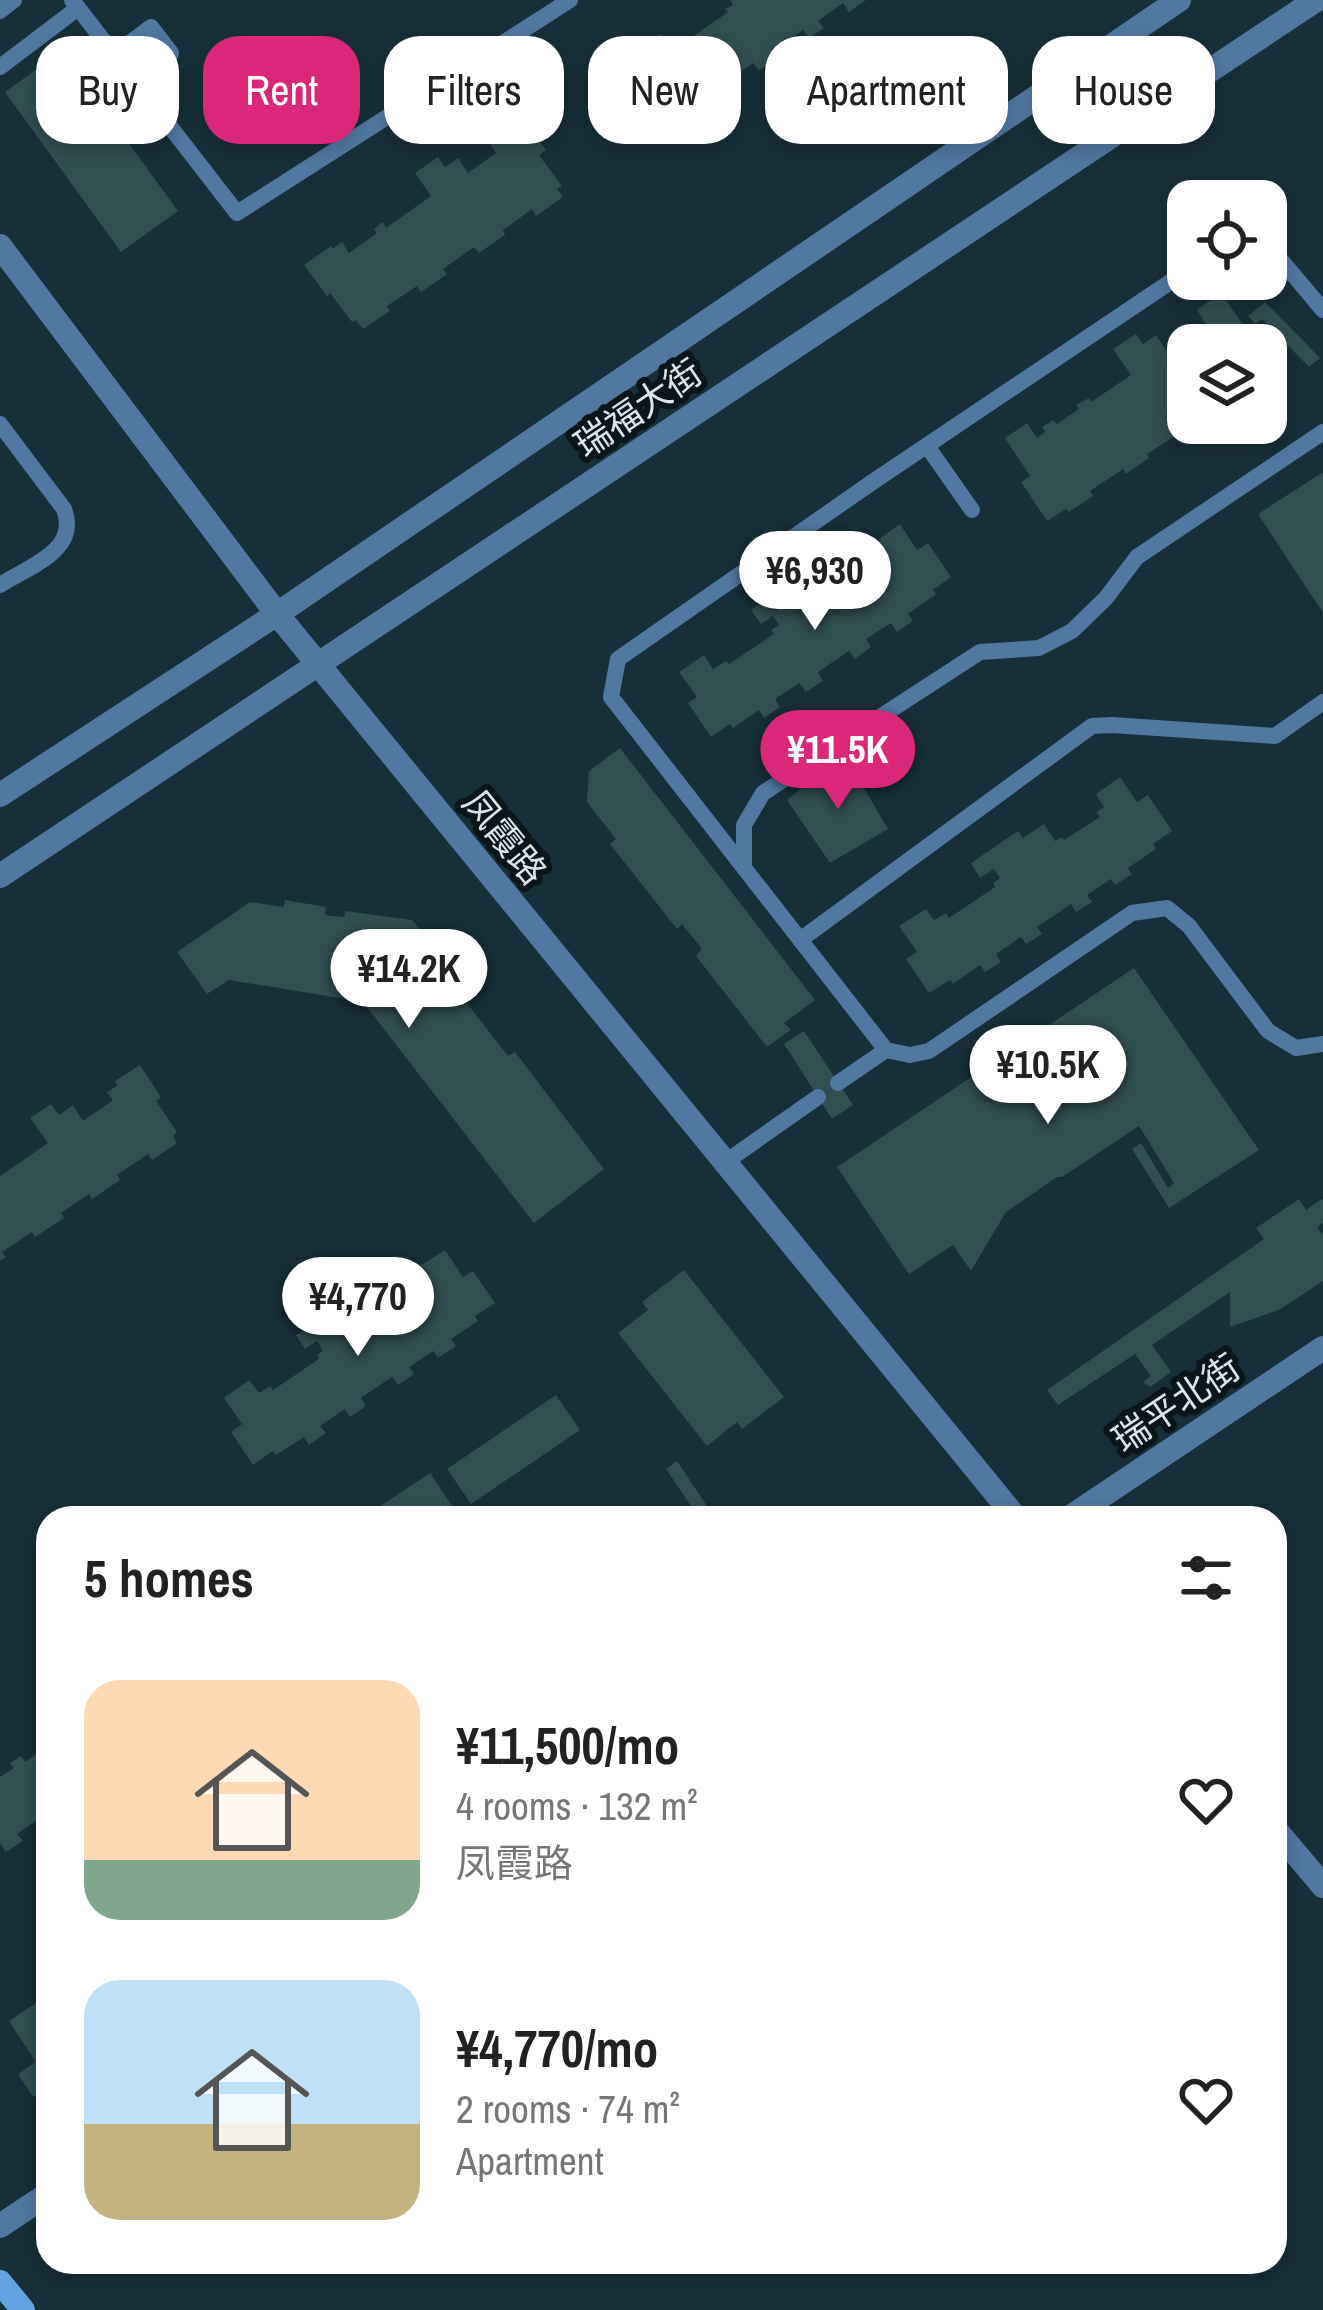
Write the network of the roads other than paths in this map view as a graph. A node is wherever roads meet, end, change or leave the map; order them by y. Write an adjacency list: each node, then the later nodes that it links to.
1 (14, 0): 6 (lane)
2 (570, 0): 9 (lane)
3 (1179, 0): 19 (street, 瑞福大街)
4 (1316, 0): 20 (street, 瑞福大街)
5 (75, 4): 7 (lane); 8 (lane)
6 (0, 11)
7 (99, 36)
8 (0, 67)
9 (179, 138)
10 (0, 245): 19 (street, 凤霞路)
11 (1287, 268): 13 (lane)
12 (1167, 284): 16 (lane)
13 (1323, 310)
14 (0, 424): 18 (lane)
15 (1323, 432): 23 (lane)
16 (927, 446): 17 (lane); 23 (lane)
17 (972, 510)
18 (0, 585)
19 (277, 614): 20 (street, 凤霞路); 22 (street, 瑞福大街)
20 (318, 664): 24 (street, 瑞福大街); 30 (street, 凤霞路)
21 (1323, 702): 25 (lane)
22 (0, 795)
23 (744, 868): 25 (lane)
24 (0, 876)
25 (800, 940): 27 (lane)
26 (1323, 1044): 27 (lane)
27 (886, 1050): 28 (lane)
28 (838, 1083)
29 (818, 1097): 30 (lane)
30 (724, 1163): 32 (street, 凤霞路)
31 (1323, 1348): 33 (street, 瑞平北街)
32 (1006, 1506)
33 (1087, 1506)
34 (1287, 1843): 35 (street)
35 (1323, 1886)
36 (36, 2202): 37 (street)
37 (0, 2226)
38 (0, 2282): 39 (main road)
39 (23, 2310)

